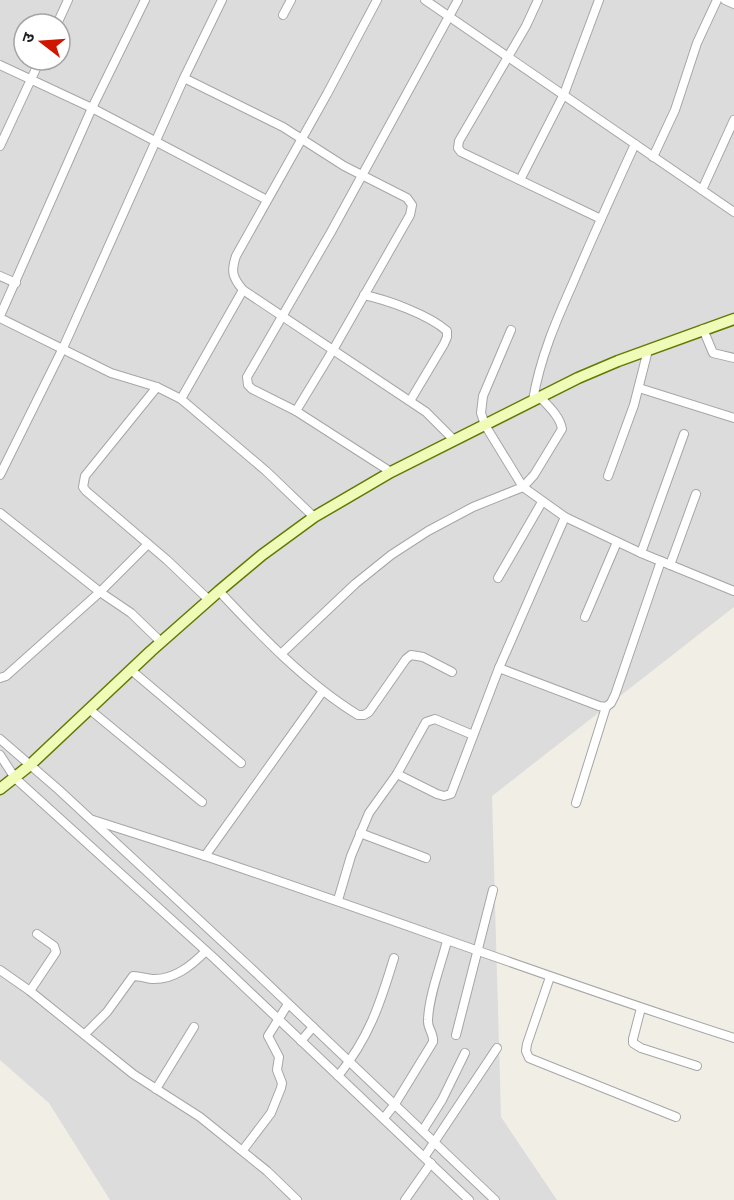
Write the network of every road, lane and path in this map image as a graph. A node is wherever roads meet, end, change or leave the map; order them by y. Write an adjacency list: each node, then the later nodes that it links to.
1 (145, 0): 20 (street)
2 (222, 0): 17 (street)
3 (291, 0): 12 (street)
4 (377, 0): 22 (street)
5 (425, 0): 13 (street)
6 (458, 0): 13 (street)
7 (538, 0): 14 (street)
8 (599, 0): 19 (street)
9 (717, 0): 26 (street)
10 (725, 0): 11 (street)
11 (734, 4)
12 (283, 15)
13 (449, 16): 14 (street); 27 (street)
14 (508, 57): 19 (street); 28 (street)
15 (0, 65): 18 (street)
16 (35, 72): 18 (street)
17 (184, 78): 22 (street); 23 (street)
18 (31, 80): 20 (street); 25 (street)
19 (564, 94): 24 (street); 28 (street)
20 (92, 108): 23 (street); 34 (street)
21 (734, 120): 29 (street)
22 (301, 139): 27 (street); 30 (street)
23 (156, 141): 30 (street); 42 (street)
24 (635, 144): 26 (street); 32 (street)
25 (0, 146)
26 (653, 157): 29 (street)
27 (361, 175): 36 (street); 37 (street)
28 (520, 180): 32 (street)
29 (702, 190): 31 (street)
30 (267, 200): 35 (street)
31 (734, 212)
32 (601, 219): 49 (street)
33 (0, 276): 34 (street)
34 (16, 283): 38 (street)
35 (243, 290): 37 (street); 48 (street)
36 (364, 295): 43 (street); 50 (street)
37 (281, 316): 43 (street); 51 (street)
38 (0, 317): 42 (street)
39 (734, 319): 40 (street)
40 (703, 329): 44 (street); 45 (street)
41 (511, 330): 53 (street)
42 (63, 348): 46 (street); 57 (street)
43 (333, 350): 50 (street); 51 (street)
44 (648, 350): 47 (street); 49 (street)
45 (734, 358)
46 (157, 387): 48 (street); 66 (street)
47 (639, 388): 52 (street); 58 (street)
48 (181, 399): 63 (street)
49 (537, 399): 53 (street); 59 (street)
50 (410, 401): 55 (street)
51 (296, 411): 56 (street)
52 (734, 418)
53 (485, 425): 55 (street); 59 (street)
54 (684, 434): 67 (street)
55 (454, 440): 56 (street)
56 (391, 472): 63 (street)
57 (0, 475)
58 (608, 477)
59 (523, 487): 61 (street); 77 (street)
60 (696, 494): 69 (street)
61 (542, 502): 64 (street); 70 (street)
62 (0, 513): 73 (street)
63 (314, 517): 71 (street)
64 (566, 517): 65 (street); 78 (street)
65 (617, 542): 67 (street); 75 (street)
66 (148, 544): 73 (street); 74 (street)
67 (641, 553): 68 (street)
68 (661, 561): 69 (street); 83 (street)
69 (670, 565): 72 (street)
70 (498, 578)
71 (219, 591): 74 (street); 77 (street)
72 (734, 591)
73 (100, 592): 76 (street); 81 (street)
74 (209, 600): 76 (street)
75 (585, 617)
76 (161, 642): 79 (street)
77 (282, 653): 82 (street)
78 (499, 668): 83 (street); 85 (street)
79 (131, 670): 84 (street); 88 (street)
80 (452, 672): 82 (street)
81 (0, 678)
82 (323, 691): 98 (street)
83 (606, 706): 94 (street)
84 (89, 709): 89 (street); 93 (street)
85 (473, 735): 90 (street); 90 (street)
86 (0, 739): 89 (street)
87 (0, 755): 91 (street)
88 (241, 763)
89 (29, 766): 91 (street); 95 (street)
90 (397, 774): 96 (street)
91 (15, 778): 92 (street); 100 (street)
92 (0, 789)
93 (202, 802)
94 (576, 803)
95 (90, 819): 97 (street); 98 (street)
96 (360, 833): 99 (street); 102 (street)
97 (130, 856): 100 (street); 105 (street)
98 (205, 856): 102 (street)
99 (426, 858)
100 (118, 870): 106 (street)
101 (493, 890): 107 (street)
102 (338, 900): 104 (street)
103 (37, 934): 112 (street)
104 (447, 941): 107 (street); 128 (street)
105 (226, 946): 109 (street); 113 (street)
106 (206, 951): 109 (street); 118 (street)
107 (477, 952): 111 (street); 119 (street)
108 (394, 958): 124 (street)
109 (214, 959): 115 (street)
110 (0, 970): 112 (street)
111 (550, 977): 114 (street); 129 (street)
112 (30, 991): 118 (street)
113 (288, 1004): 115 (street); 117 (street)
114 (641, 1008): 120 (street); 125 (street)
115 (278, 1018): 121 (street); 133 (street)
116 (194, 1027): 127 (street)
117 (312, 1027): 121 (street); 124 (street)
118 (85, 1034): 127 (street)
119 (456, 1035)
120 (734, 1038)
121 (301, 1041): 126 (street)
122 (497, 1048): 132 (street)
123 (465, 1053): 131 (street)
124 (349, 1062): 126 (street); 128 (street)
125 (697, 1066)
126 (338, 1076): 130 (street)
127 (156, 1089): 133 (street)
128 (395, 1104): 130 (street); 131 (street)
129 (676, 1117)
130 (384, 1118): 134 (street)
131 (423, 1130): 132 (street)
132 (435, 1142): 134 (street); 135 (street)
133 (243, 1150): 137 (street)
134 (428, 1160): 136 (street); 138 (street)
135 (458, 1164): 136 (street); 140 (street)
136 (446, 1177): 139 (street)
137 (297, 1200)
138 (405, 1200)
139 (470, 1200)
140 (495, 1200)

